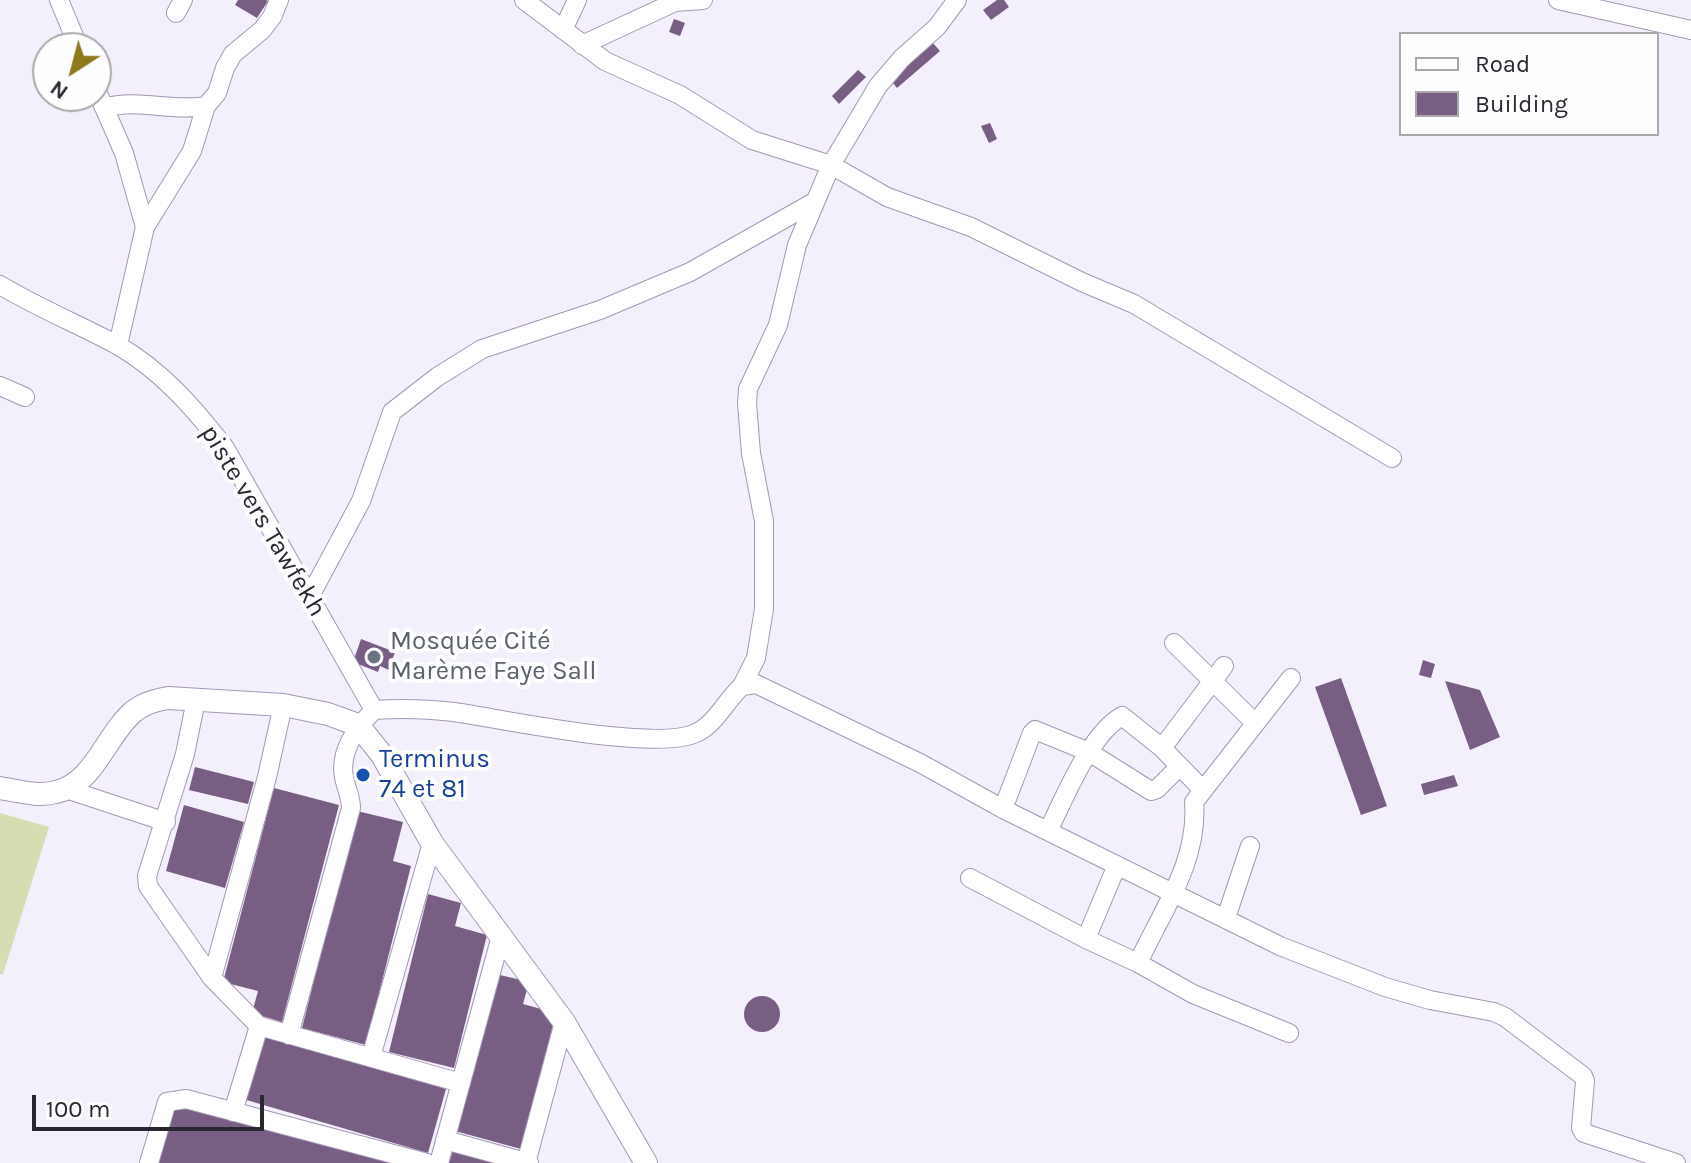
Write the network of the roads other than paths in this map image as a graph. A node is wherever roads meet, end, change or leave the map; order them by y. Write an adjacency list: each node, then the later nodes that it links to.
1 (59, 0): 11 (street)
2 (279, 0): 14 (street)
3 (577, 0): 9 (street)
4 (703, 0): 7 (street)
5 (957, 0): 16 (street)
6 (1558, 0): 10 (street)
7 (675, 1): 12 (street)
8 (530, 2): 9 (street)
9 (563, 30): 12 (street)
10 (1691, 30)
11 (72, 32)
12 (582, 45): 16 (street)
13 (112, 106): 14 (street)
14 (206, 106): 18 (street)
15 (106, 112): 18 (street)
16 (831, 165): 17 (street); 23 (street)
17 (814, 202): 24 (street); 29 (street)
18 (145, 227): 20 (street)
19 (0, 285): 20 (street, piste vers Tawfekh)
20 (118, 345): 24 (street, piste vers Tawfekh)
21 (0, 386): 22 (street)
22 (25, 397)
23 (1392, 458)
24 (309, 598): 32 (street, piste vers Tawfekh)
25 (1174, 643): 28 (street)
26 (1224, 666): 28 (street)
27 (1291, 678): 33 (street)
28 (1211, 682): 33 (street); 34 (street)
29 (742, 686): 32 (street); 40 (street)
30 (196, 700): 31 (street); 38 (street); 41 (street)
31 (283, 705): 32 (street); 52 (street)
32 (366, 718): 43 (street); 56 (street)
33 (1255, 723): 39 (street)
34 (1162, 748): 35 (street); 36 (street)
35 (1089, 752): 36 (street); 40 (street); 42 (street)
36 (1179, 767): 39 (street)
37 (0, 788): 38 (street)
38 (66, 789): 41 (street)
39 (1202, 789): 47 (street)
40 (1003, 809): 42 (street)
41 (166, 822): 52 (street)
42 (1049, 829): 45 (street)
43 (432, 843): 49 (street); 57 (street)
44 (1250, 846): 48 (street)
45 (1117, 865): 47 (street); 50 (street)
46 (970, 878): 50 (street)
47 (1174, 892): 48 (street); 51 (street)
48 (1226, 918): 66 (street)
49 (501, 936): 53 (street); 58 (street)
50 (1086, 939): 51 (street)
51 (1138, 963): 55 (street)
52 (212, 978): 54 (street)
53 (564, 1022): 64 (street); 65 (street)
54 (259, 1026): 56 (street); 59 (street)
55 (1289, 1033)
56 (289, 1035): 57 (street)
57 (371, 1057): 58 (street)
58 (461, 1083): 60 (street)
59 (233, 1112): 61 (street); 62 (street)
60 (445, 1140): 63 (street); 64 (street)
61 (149, 1163)
62 (427, 1163)
63 (439, 1163)
64 (527, 1163)
65 (646, 1163)
66 (1676, 1163)

